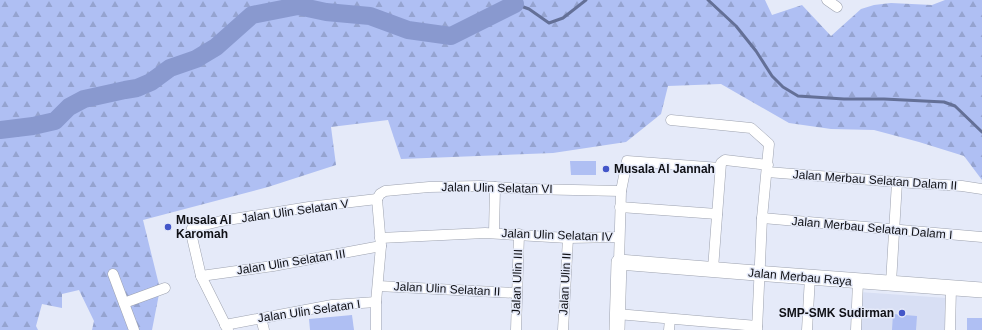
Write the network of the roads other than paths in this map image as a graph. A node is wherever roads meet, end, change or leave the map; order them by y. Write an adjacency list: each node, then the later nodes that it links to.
1 (827, 0): 2 (street)
2 (837, 7)
3 (671, 120): 5 (street)
4 (722, 164): 5 (street, Jalan Merbau Selatan Dalam II); 9 (street, Jalan Merbau Selatan Dalam II); 12 (street)
5 (767, 168): 6 (street, Jalan Merbau Selatan Dalam II); 13 (street)
6 (897, 182): 8 (street, Jalan Merbau Selatan Dalam II); 14 (street)
7 (495, 187): 9 (street, Jalan Ulin Selatan VI); 10 (street, Jalan Ulin Selatan VI); 15 (street, Jalan Ulin Selatan IV)
8 (982, 189)
9 (621, 191): 11 (street)
10 (377, 199): 20 (street); 25 (street, Jalan Ulin Selatan V)
11 (620, 207): 12 (street); 17 (street)
12 (717, 214): 22 (street)
13 (762, 218): 14 (street, Jalan Merbau Selatan Dalam I); 24 (street)
14 (894, 229): 18 (street, Jalan Merbau Selatan Dalam I); 28 (street)
15 (494, 233): 16 (street, Jalan Ulin Selatan IV); 20 (street, Jalan Ulin Selatan IV)
16 (519, 234): 19 (street, Jalan Ulin Selatan IV); 33 (street, Jalan Ulin III)
17 (619, 237): 19 (street, Jalan Ulin Selatan IV); 21 (street)
18 (982, 237)
19 (568, 238): 46 (street, Jalan Ulin II)
20 (380, 242): 25 (street, Jalan Ulin Selatan III); 29 (street)
21 (619, 262): 22 (street, Jalan Merbau Raya); 36 (street)
22 (713, 269): 24 (street, Jalan Merbau Raya)
23 (113, 274): 35 (street)
24 (760, 274): 26 (street, Jalan Merbau Raya); 41 (street)
25 (202, 276): 40 (street, Jalan Ulin Selatan I)
26 (810, 277): 27 (street, Jalan Merbau Raya); 49 (street)
27 (858, 281): 28 (street, Jalan Merbau Raya); 50 (street)
28 (891, 283): 31 (street, Jalan Merbau Raya)
29 (378, 286): 33 (street, Jalan Ulin Selatan II); 34 (street)
30 (165, 288): 35 (street)
31 (951, 288): 32 (street, Jalan Merbau Raya); 51 (street)
32 (982, 290)
33 (517, 293): 45 (street, Jalan Ulin III)
34 (376, 302): 37 (street, Jalan Ulin Selatan I); 44 (street)
35 (124, 303): 42 (street)
36 (617, 314): 38 (street); 47 (street)
37 (261, 318): 40 (street, Jalan Ulin Selatan I); 43 (street)
38 (670, 319): 39 (street); 48 (street)
39 (718, 326): 41 (street)
40 (227, 327)
41 (757, 328)
42 (134, 330)
43 (264, 330)
44 (376, 330)
45 (516, 330)
46 (563, 330)
47 (617, 330)
48 (669, 330)
49 (807, 330)
50 (856, 330)
51 (950, 330)

